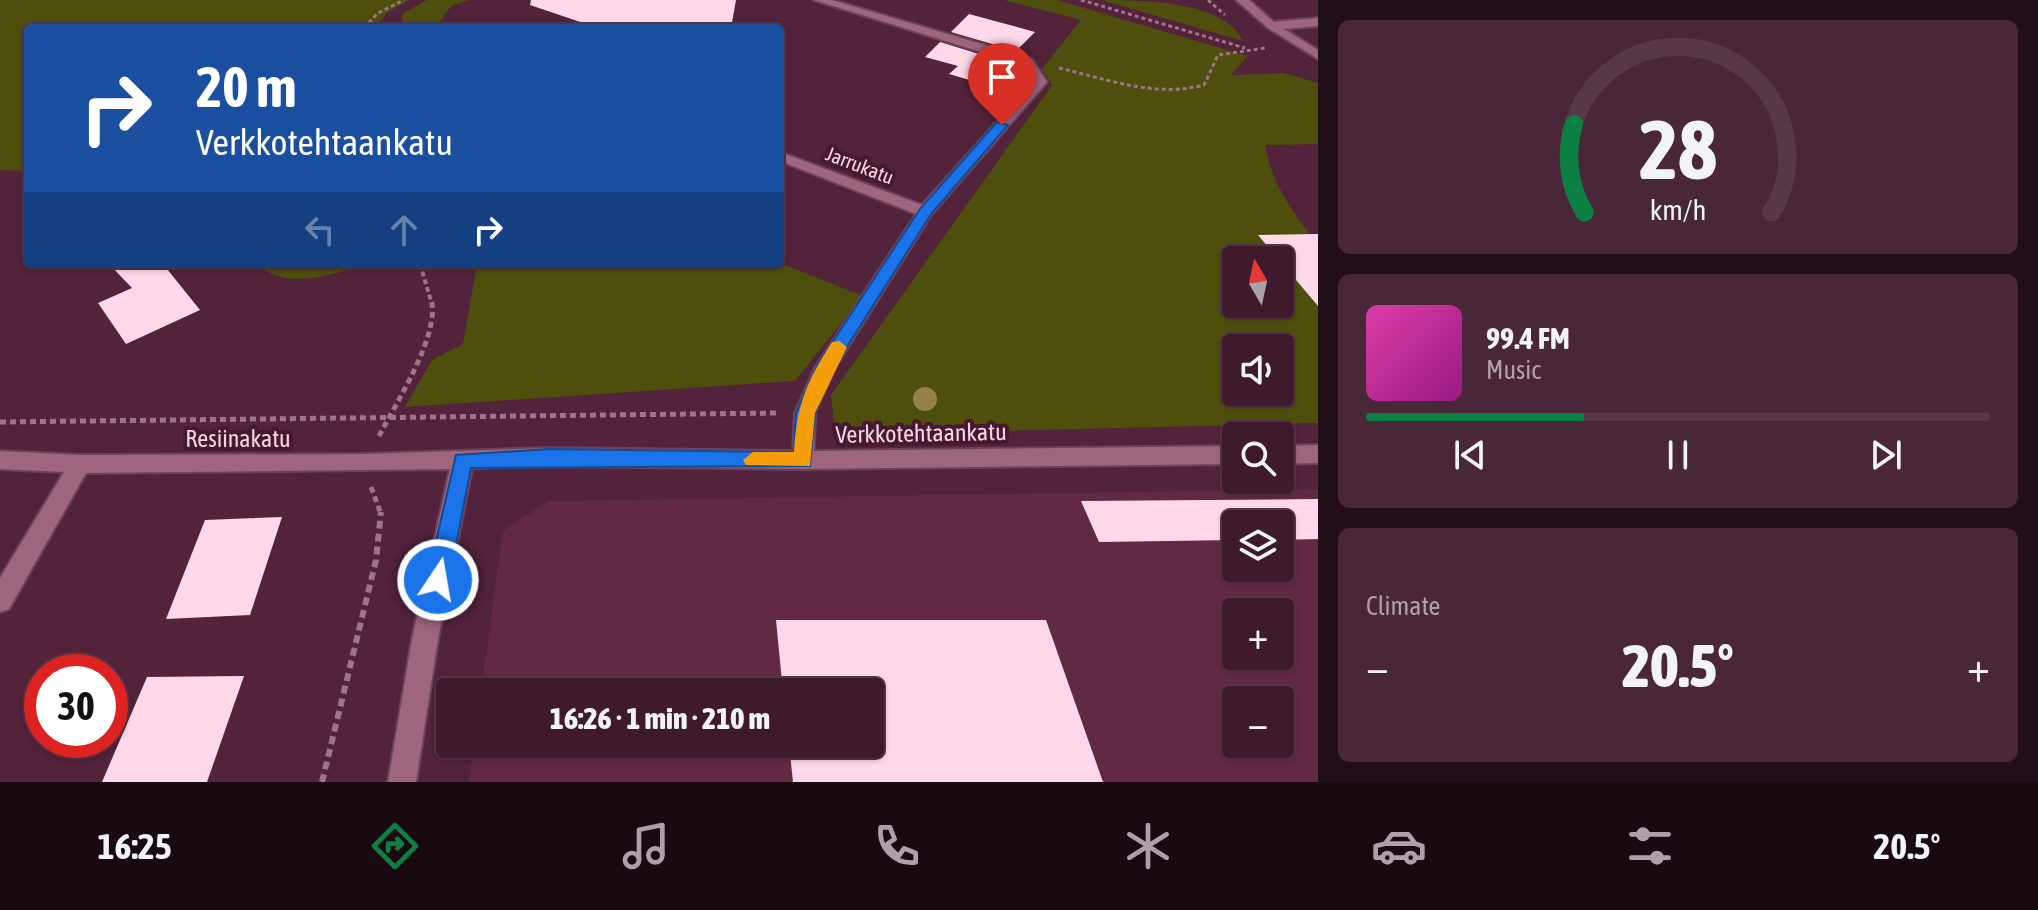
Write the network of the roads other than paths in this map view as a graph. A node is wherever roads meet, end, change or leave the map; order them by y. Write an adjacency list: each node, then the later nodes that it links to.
1 (820, 0): 7 (street)
2 (1242, 0): 4 (street)
3 (1318, 22): 4 (street)
4 (1272, 26): 5 (street)
5 (1318, 55)
6 (784, 158): 7 (street, Jarrukatu)
7 (925, 212): 13 (street)
8 (4, 454): 14 (street, Resiinakatu)
9 (1318, 454): 11 (street)
10 (1222, 455): 13 (street, Verkkotehtaankatu)
11 (1294, 455)
12 (463, 460): 13 (street, Verkkotehtaankatu); 14 (street, Resiinakatu); 16 (street)
13 (803, 460)
14 (80, 464): 15 (street)
15 (0, 601)
16 (402, 782)

